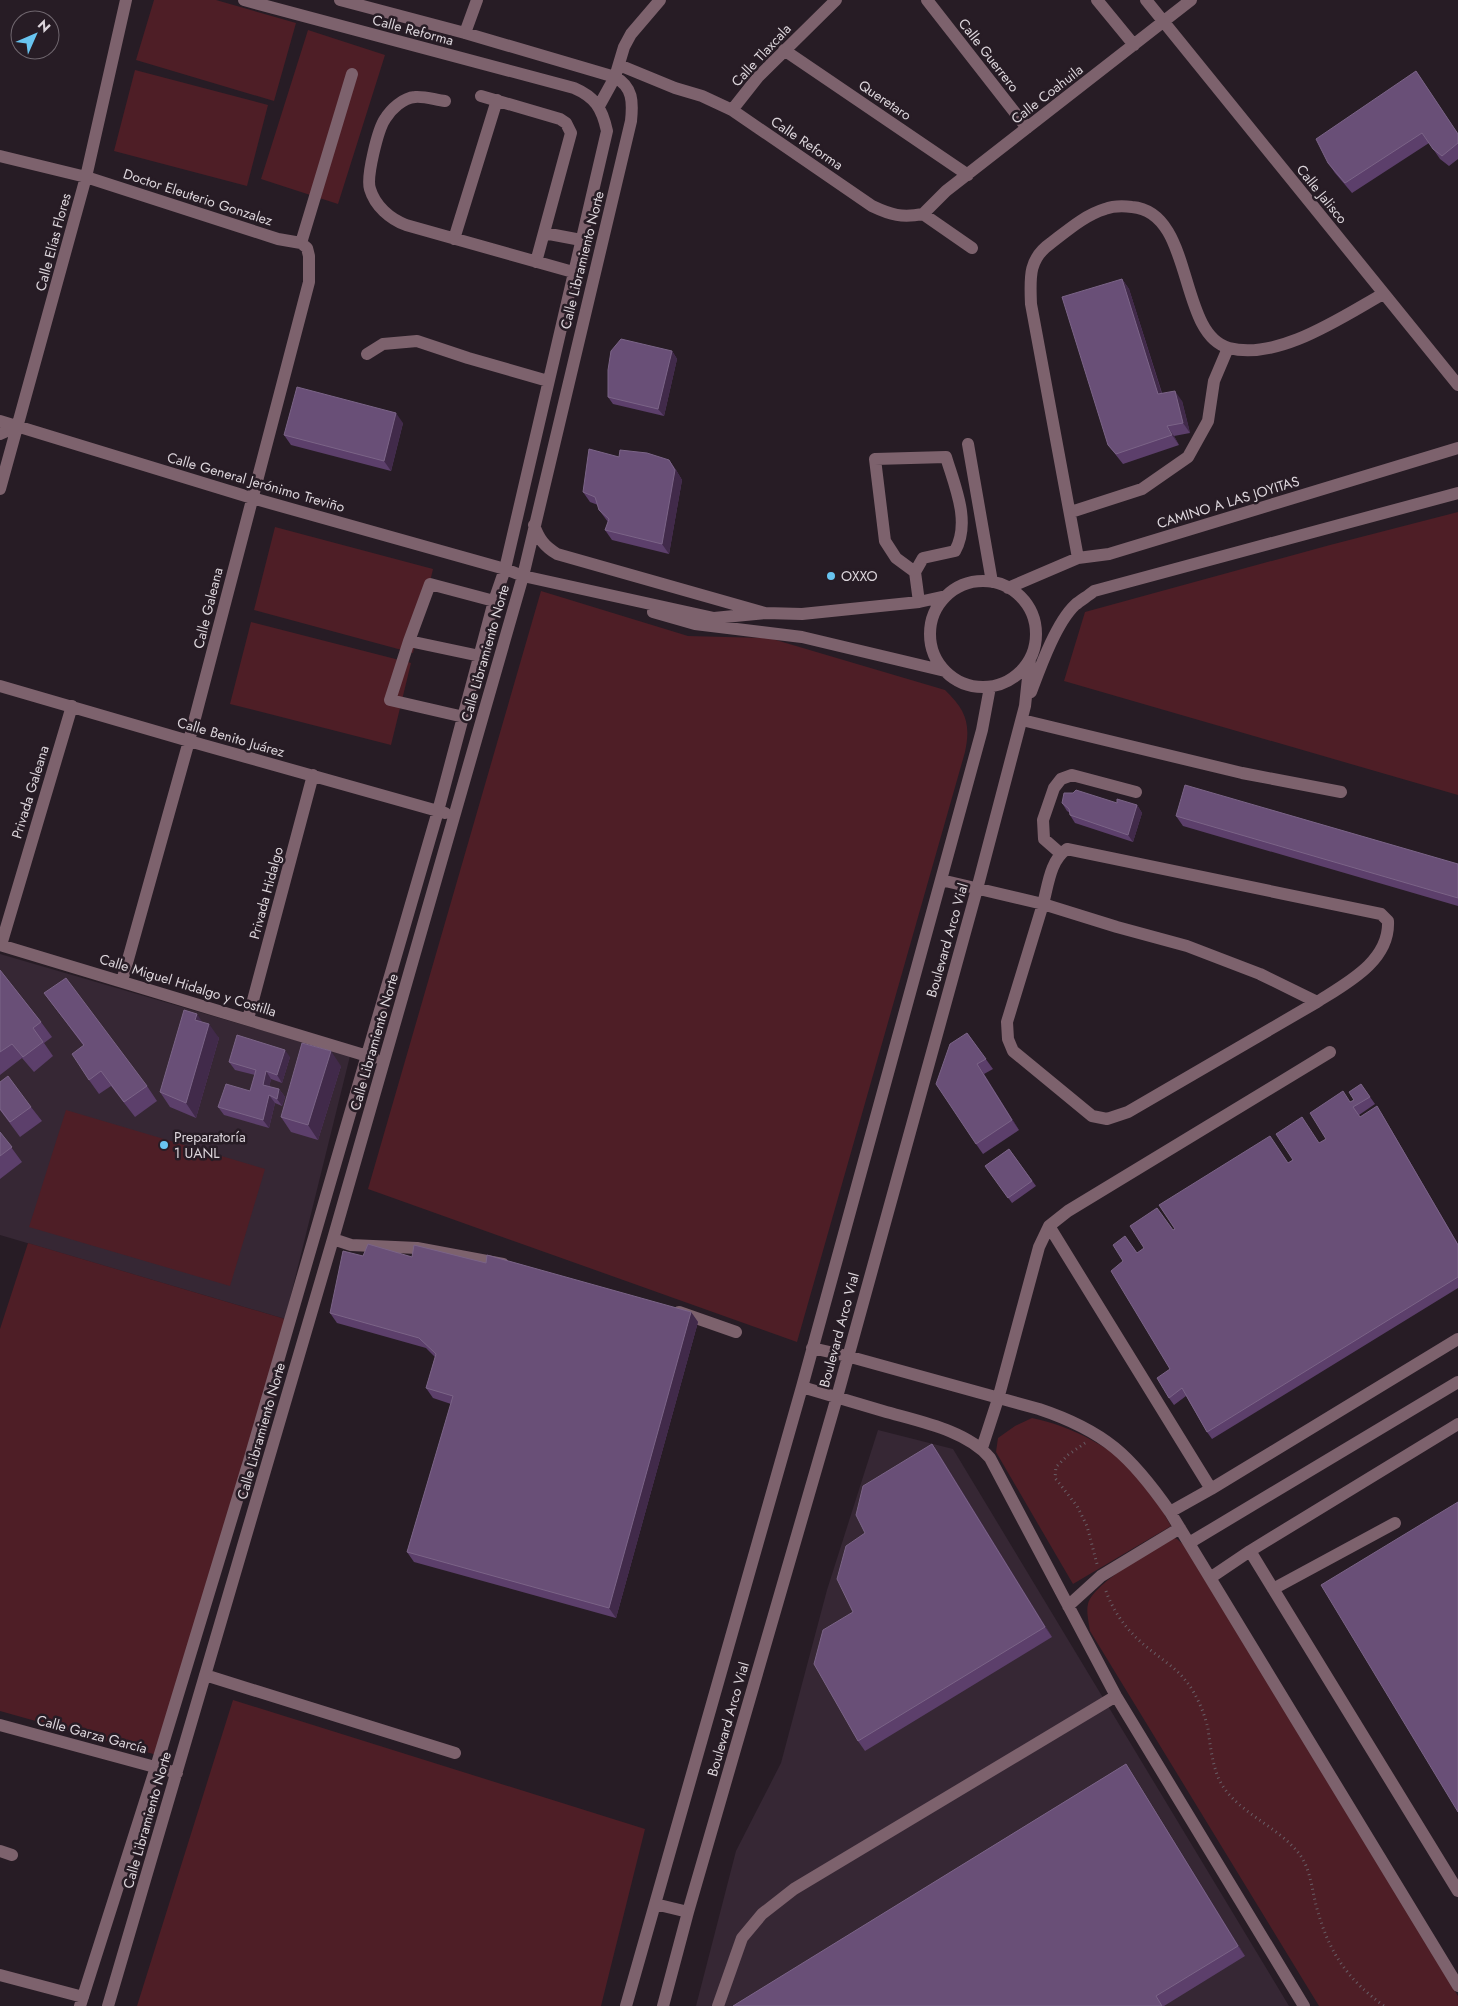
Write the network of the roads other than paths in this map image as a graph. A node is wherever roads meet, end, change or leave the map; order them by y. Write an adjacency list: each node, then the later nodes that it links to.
1 (126, 0): 25 (street, Calle Elías Flores)
2 (244, 0): 20 (street, Calle Reforma)
3 (340, 0): 12 (street, Calle Reforma)
4 (477, 0): 12 (street)
5 (660, 0): 16 (street)
6 (836, 0): 14 (street, Calle Tlaxcala)
7 (927, 0): 22 (street, Calle Guerrero)
8 (1097, 0): 13 (street)
9 (1146, 0): 11 (street, Calle Jalisco)
10 (1191, 0): 11 (street, Calle Coahuila)
11 (1163, 22): 13 (street, Calle Coahuila); 34 (street, Calle Jalisco)
12 (465, 33): 16 (street, Calle Reforma)
13 (1134, 45): 22 (street, Calle Coahuila)
14 (784, 50): 21 (street, Calle Tlaxcala); 24 (street, Queretaro)
15 (352, 74): 30 (street)
16 (619, 74): 20 (street); 21 (street, Calle Reforma); 48 (street, Calle Libramiento Norte)
17 (481, 96): 18 (street)
18 (497, 100): 27 (street); 28 (street)
19 (445, 101): 28 (street)
20 (599, 106): 29 (street, Calle Libramiento Norte)
21 (732, 110): 26 (street, Calle Reforma)
22 (1027, 128): 24 (street, Calle Coahuila)
23 (0, 156): 25 (street, Doctor Eleuterio Gonzalez)
24 (968, 175): 26 (street, Calle Coahuila)
25 (86, 177): 30 (street, Doctor Eleuterio Gonzalez); 40 (street, Calle Elías Flores)
26 (923, 214): 31 (street)
27 (544, 233): 29 (street); 32 (street)
28 (454, 238): 32 (street)
29 (581, 240): 33 (street, Calle Libramiento Norte)
30 (301, 244): 46 (street, Calle Galeana)
31 (972, 248)
32 (536, 262): 33 (street)
33 (573, 272): 37 (street, Calle Libramiento Norte)
34 (1383, 294): 35 (street); 38 (street, Calle Jalisco)
35 (1228, 348): 47 (street); 47 (street)
36 (367, 354): 37 (street)
37 (548, 381): 50 (street, Calle Libramiento Norte)
38 (1458, 385)
39 (0, 421): 40 (street, Calle General Jerónimo Treviño)
40 (18, 426): 41 (street); 44 (street, Calle Elías Flores); 46 (street, Calle General Jerónimo Treviño)
41 (0, 434)
42 (968, 444): 53 (street)
43 (1458, 448): 49 (street, CAMINO A LAS JOYITAS)
44 (0, 489)
45 (1458, 493): 66 (street)
46 (252, 498): 50 (street, Calle General Jerónimo Treviño); 69 (street, Calle Galeana)
47 (1071, 512): 49 (street)
48 (534, 525): 52 (street, Calle Libramiento Norte); 58 (street)
49 (1078, 558): 54 (street, CAMINO A LAS JOYITAS)
50 (505, 568): 52 (street, Calle General Jerónimo Treviño); 56 (street, Calle Libramiento Norte)
51 (915, 572): 51 (street); 57 (street)
52 (523, 576): 58 (street); 62 (street); 74 (street, Calle Libramiento Norte)
53 (992, 582): 54 (street); 55 (street)
54 (1008, 588): 61 (street)
55 (946, 596): 57 (street); 62 (street)
56 (494, 601): 59 (street); 60 (street, Calle Libramiento Norte)
57 (919, 602): 58 (street)
58 (765, 612)
59 (409, 641): 60 (street); 67 (street)
60 (480, 656): 67 (street, Calle Libramiento Norte)
61 (1030, 659): 64 (street); 66 (street, Boulevard Arco Vial)
62 (944, 671): 64 (street)
63 (0, 686): 65 (street, Calle Benito Juárez)
64 (990, 687): 76 (street, Boulevard Arco Vial)
65 (72, 706): 69 (street, Calle Benito Juárez); 79 (street, Privada Galeana)
66 (1025, 706): 68 (street, Boulevard Arco Vial)
67 (464, 717): 73 (street, Calle Libramiento Norte)
68 (1022, 720): 72 (street); 77 (street, Boulevard Arco Vial)
69 (189, 741): 70 (street, Calle Benito Juárez); 80 (street, Calle Galeana)
70 (312, 775): 73 (street, Calle Benito Juárez); 82 (street, Privada Hidalgo)
71 (1136, 792): 75 (street)
72 (1341, 792)
73 (438, 812): 74 (street, Calle Benito Juárez); 84 (street, Calle Libramiento Norte)
74 (454, 814): 85 (street, Calle Libramiento Norte)
75 (1060, 853): 78 (street); 81 (street)
76 (941, 880): 77 (street); 92 (street, Boulevard Arco Vial)
77 (977, 889): 78 (street); 93 (street, Boulevard Arco Vial)
78 (1043, 904): 81 (street); 81 (street)
79 (0, 945): 80 (street, Calle Miguel Hidalgo y Costilla)
80 (122, 981): 82 (street, Calle Miguel Hidalgo y Costilla)
81 (1317, 1002)
82 (248, 1019): 84 (street, Calle Miguel Hidalgo y Costilla)
83 (1330, 1052): 86 (street)
84 (366, 1056): 85 (street, Calle Miguel Hidalgo y Costilla); 109 (street, Calle Libramiento Norte)
85 (384, 1061): 87 (street, Calle Libramiento Norte)
86 (1049, 1226): 97 (street); 100 (street)
87 (333, 1239): 88 (street); 110 (street, Calle Libramiento Norte)
88 (516, 1265)
89 (666, 1308): 90 (street)
90 (736, 1332)
91 (1458, 1339): 100 (street)
92 (812, 1348): 93 (street); 95 (street, Boulevard Arco Vial)
93 (847, 1356): 96 (street, Boulevard Arco Vial); 97 (street)
94 (1458, 1382): 104 (street)
95 (802, 1387): 96 (street); 118 (street, Boulevard Arco Vial)
96 (837, 1397): 99 (street); 119 (street, Boulevard Arco Vial)
97 (998, 1399): 99 (street); 101 (street)
98 (1458, 1424): 105 (street)
99 (982, 1448): 108 (street)
100 (1212, 1489): 101 (street)
101 (1170, 1512): 103 (street)
102 (1395, 1523): 107 (street)
103 (1180, 1528): 104 (street); 108 (street)
104 (1189, 1544): 106 (street)
105 (1250, 1551): 106 (street); 107 (street)
106 (1210, 1578): 121 (street)
107 (1273, 1589): 117 (street)
108 (1068, 1606): 112 (street)
109 (201, 1618): 110 (street); 115 (street, Calle Libramiento Norte)
110 (220, 1623): 111 (street, Calle Libramiento Norte)
111 (205, 1675): 114 (street); 116 (street, Calle Libramiento Norte)
112 (1116, 1696): 126 (street); 127 (street)
113 (0, 1725): 115 (street, Calle Garza García)
114 (455, 1753)
115 (156, 1767): 116 (street, Calle Garza García); 122 (street, Calle Libramiento Norte)
116 (177, 1773): 123 (street, Calle Libramiento Norte)
117 (1458, 1891)
118 (655, 1904): 119 (street); 124 (street, Boulevard Arco Vial)
119 (688, 1912): 125 (street, Boulevard Arco Vial)
120 (0, 1975): 122 (street)
121 (1458, 1986)
122 (82, 2001)
123 (108, 2006)
124 (626, 2006)
125 (663, 2006)
126 (718, 2006)
127 (1304, 2006)

